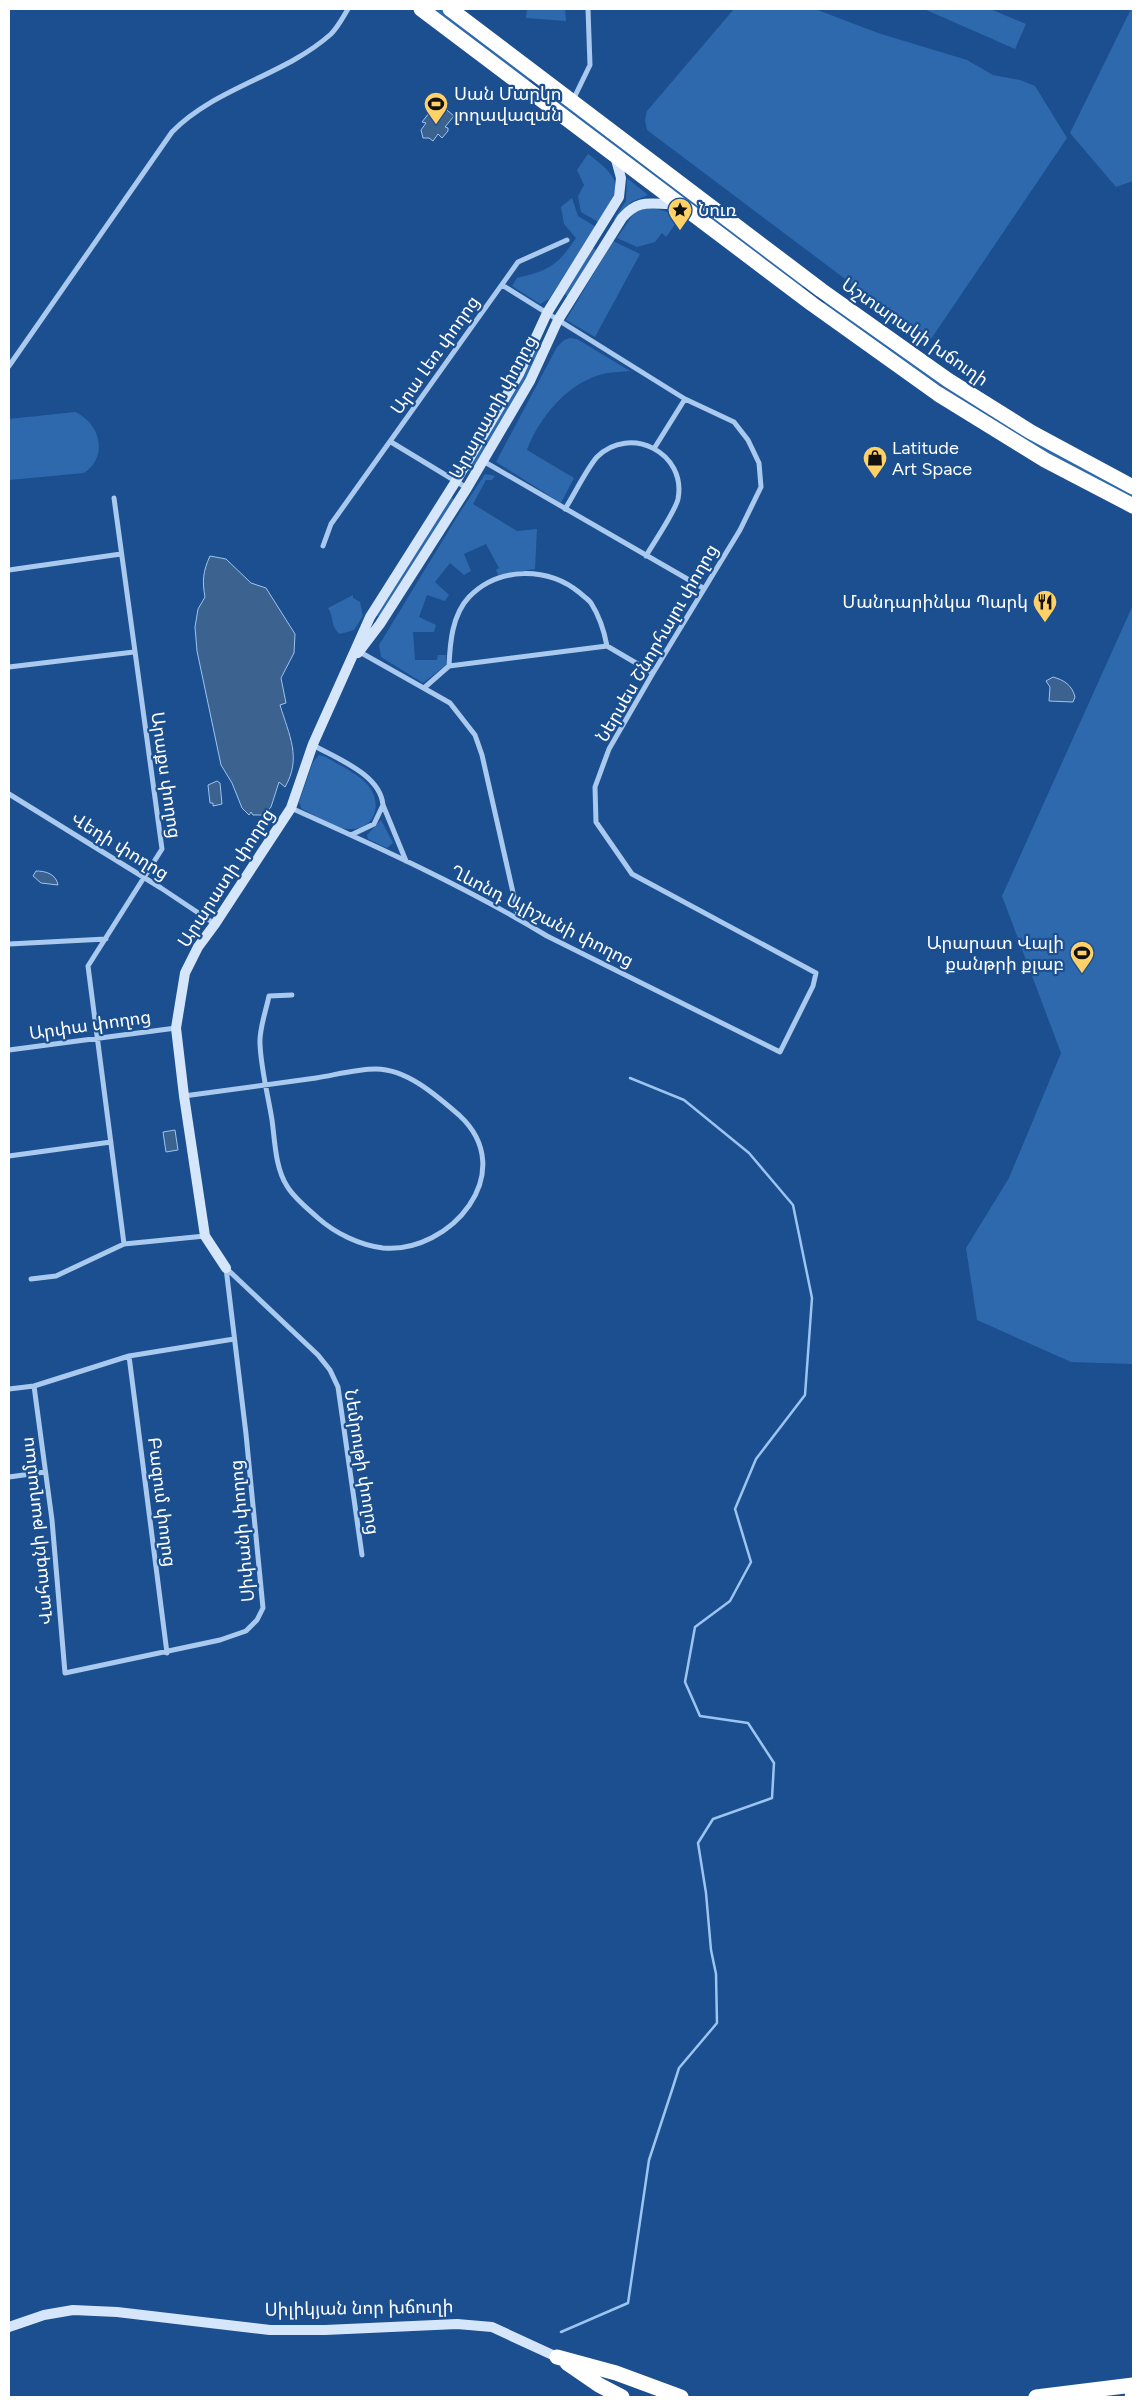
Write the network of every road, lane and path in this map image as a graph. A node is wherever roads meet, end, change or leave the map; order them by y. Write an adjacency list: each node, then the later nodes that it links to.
1 (348, 9): 16 (street)
2 (421, 9): 6 (highway, Աշտարակի խճուղի)
3 (450, 9): 5 (highway, Աշտարակի խճուղի)
4 (588, 9): 7 (street)
5 (547, 82): 6 (highway); 7 (highway, Աշտարակի խճուղի)
6 (537, 95): 8 (highway, Աշտարակի խճուղի)
7 (573, 101): 12 (highway, Աշտարակի խճուղի)
8 (615, 156): 9 (highway, Աշտարակի խճուղի); 14 (street, Արարատի փողոց)
9 (678, 204): 13 (highway, Աշտարակի խճուղի); 15 (street, Արարատի փողոց)
10 (567, 240): 11 (street, Արա Լեռ փողոց)
11 (502, 284): 14 (street); 18 (street, Արա Լեռ փողոց)
12 (821, 290): 13 (highway); 22 (highway, Աշտարակի խճուղի)
13 (812, 304): 25 (highway, Աշտարակի խճուղի)
14 (547, 313): 15 (street); 21 (street, Արարատի փողոց)
15 (558, 320): 17 (street, Ներսես Շնորհալու փողոց); 20 (street, Արարատի փողոց)
16 (9, 366)
17 (685, 398): 19 (street); 31 (street, Ներսես Շնորհալու փողոց)
18 (390, 442): 21 (street); 27 (street, Արա Լեռ փողոց)
19 (655, 447): 26 (street); 29 (street)
20 (482, 461): 23 (street, Արարատի փողոց); 26 (street)
21 (456, 481): 23 (street); 34 (street, Արարատի փողոց)
22 (1133, 487)
23 (467, 488): 34 (street, Արարատի փողոց)
24 (114, 498): 28 (street, Արաքս փողոց)
25 (1133, 506)
26 (565, 509): 29 (street)
27 (323, 546)
28 (121, 554): 30 (street); 33 (street, Արաքս փողոց)
29 (646, 556): 31 (street)
30 (9, 570)
31 (703, 588): 37 (street, Ներսես Շնորհալու փողոց)
32 (607, 646): 35 (street); 35 (street); 37 (street)
33 (134, 652): 36 (street); 45 (street, Արաքս փողոց)
34 (355, 653): 38 (street); 39 (street, Արարատի փողոց)
35 (449, 666): 38 (street)
36 (9, 667)
37 (652, 672): 54 (street, Ներսես Շնորհալու փողոց)
38 (424, 688): 46 (street)
39 (313, 744): 41 (street); 42 (street, Արարատի փողոց)
40 (9, 794): 45 (street, Վեդի փողոց)
41 (383, 805): 43 (street); 44 (street)
42 (291, 808): 43 (street, Ղևոնդ Ալիշանի փողոց); 47 (street, Արարատի փողոց)
43 (350, 835): 44 (street, Ղևոնդ Ալիշանի փողոց)
44 (406, 861): 46 (street, Ղևոնդ Ալիշանի փողոց)
45 (145, 878): 47 (street, Վեդի փողոց); 48 (street, Արաքս փողոց)
46 (519, 919): 54 (street, Ղևոնդ Ալիշանի փողոց)
47 (215, 924): 51 (street, Արարատի փողոց)
48 (106, 940): 49 (street); 52 (street, Արաքս փողոց)
49 (9, 944)
50 (292, 994): 55 (street)
51 (176, 1028): 52 (street, Արփա փողոց); 56 (street, Արարատի փողոց)
52 (96, 1039): 53 (street, Արփա փողոց); 57 (street, Արաքս փողոց)
53 (9, 1050)
54 (780, 1052)
55 (266, 1085): 55 (street); 56 (street)
56 (184, 1096): 59 (street, Արարատի փողոց)
57 (111, 1142): 58 (street); 60 (street, Արաքս փողոց)
58 (9, 1156)
59 (205, 1236): 60 (street); 61 (street, Արարատի փողոց)
60 (124, 1244): 62 (street)
61 (226, 1268): 63 (street, Սիփանի փողոց); 69 (street, Նեմրութի փողոց)
62 (31, 1280)
63 (234, 1339): 64 (street); 70 (street, Սիփանի փողոց)
64 (129, 1356): 65 (street); 70 (street, Բազում փողոց)
65 (34, 1386): 66 (street); 67 (street, Վահագնի թաղամաս)
66 (9, 1389)
67 (45, 1472): 68 (street); 71 (street, Վահագնի թաղամաս)
68 (9, 1477)
69 (362, 1555)
70 (167, 1653): 71 (street, Սիփանի փողոց)
71 (65, 1673)
72 (9, 2327): 73 (street, Սիլիկյան նոր խճուղի)
73 (557, 2356): 75 (highway); 76 (highway); 77 (highway)
74 (1133, 2385): 78 (highway)
75 (622, 2397)
76 (649, 2397)
77 (681, 2397)
78 (1036, 2397)

